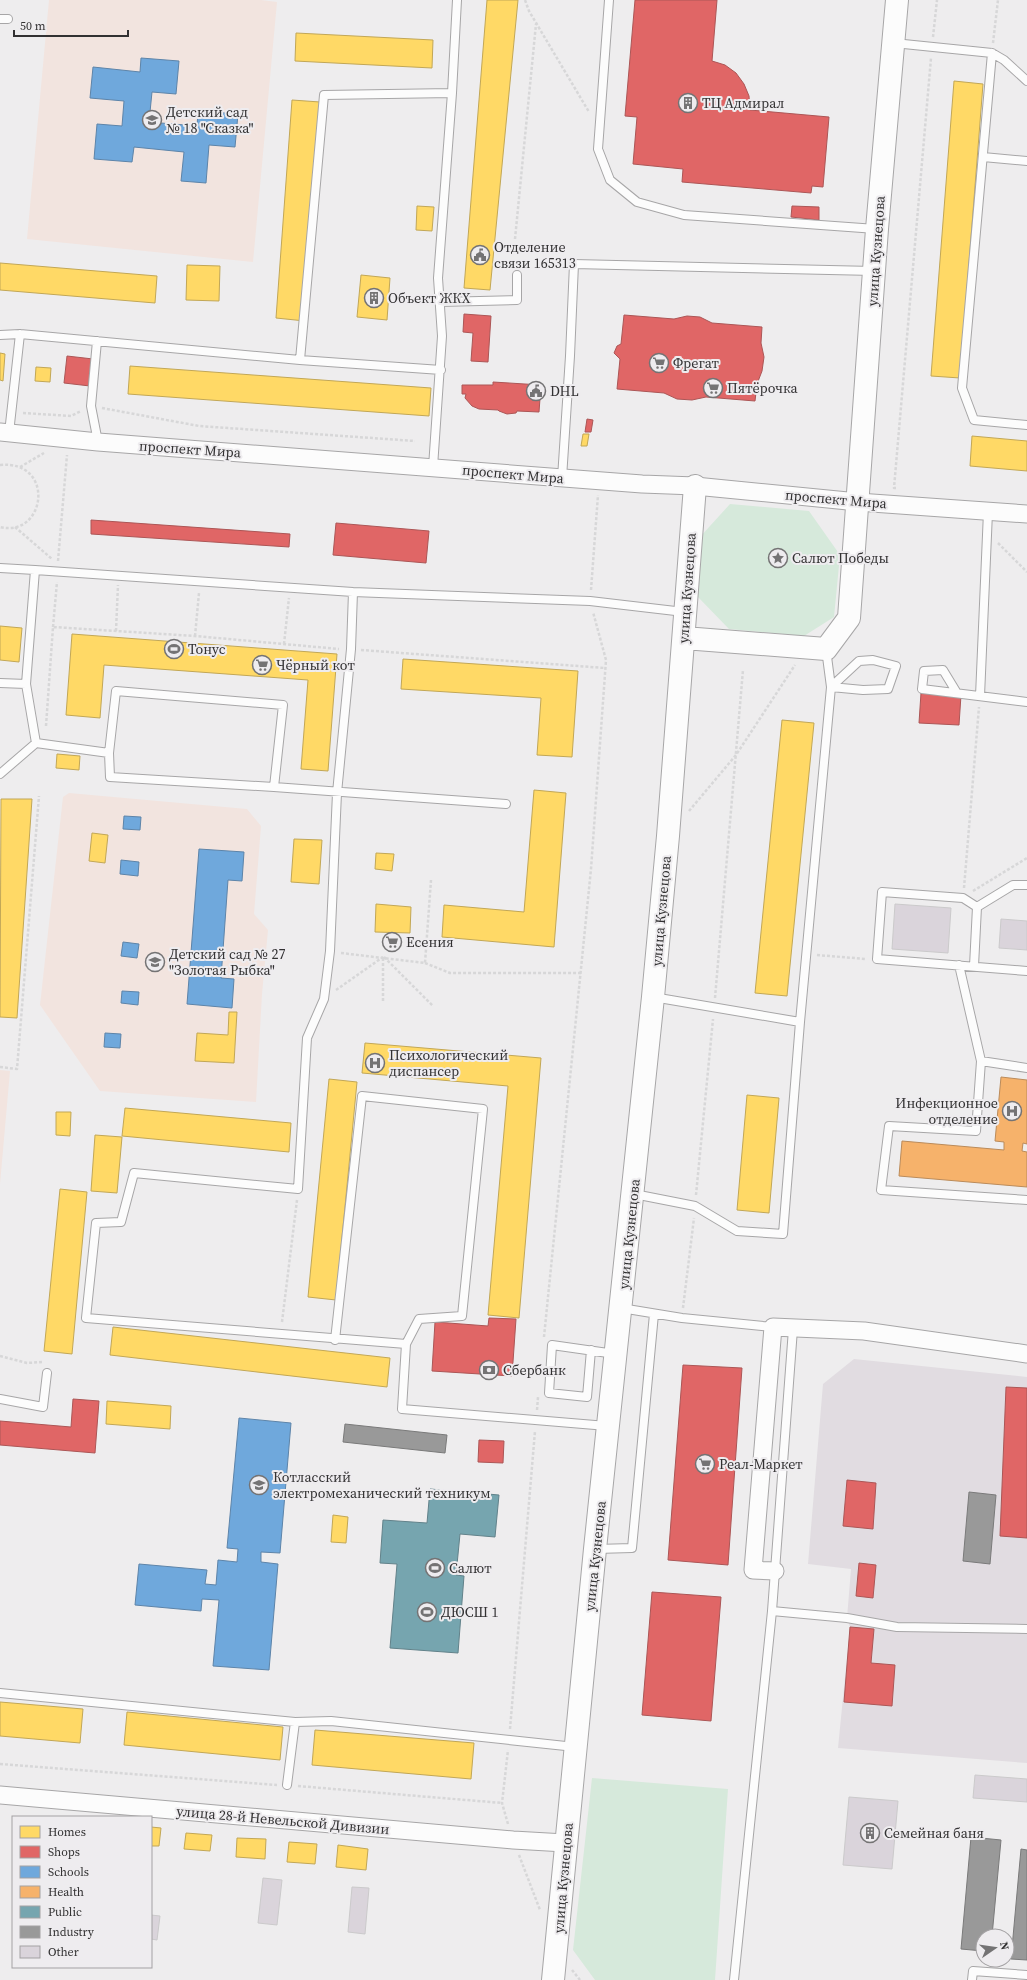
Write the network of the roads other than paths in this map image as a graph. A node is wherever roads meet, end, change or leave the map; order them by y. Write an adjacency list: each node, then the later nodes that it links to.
1 (457, 0): 7 (lane)
2 (609, 0): 10 (lane)
3 (897, 0): 4 (street, улица Кузнецова)
4 (893, 43): 5 (lane); 10 (street, улица Кузнецова)
5 (992, 53): 6 (lane); 8 (lane)
6 (1027, 81)
7 (452, 93): 13 (lane); 17 (lane)
8 (983, 157): 9 (lane); 19 (lane)
9 (1027, 161)
10 (877, 229): 11 (street, улица Кузнецова)
11 (874, 271): 23 (lane); 25 (street, улица Кузнецова)
12 (517, 275): 13 (lane)
13 (439, 302): 18 (lane)
14 (20, 334): 15 (lane); 16 (lane); 20 (lane)
15 (0, 335)
16 (97, 341): 17 (lane); 21 (lane)
17 (300, 360): 18 (lane)
18 (441, 370): 22 (lane)
19 (1027, 425)
20 (4, 432): 21 (street, проспект Мира)
21 (98, 442): 22 (street, проспект Мира)
22 (433, 467): 23 (street, проспект Мира)
23 (562, 478): 24 (street, проспект Мира)
24 (695, 486): 25 (street, проспект Мира); 31 (street, улица Кузнецова)
25 (858, 502): 26 (street, проспект Мира); 33 (street, улица Кузнецова)
26 (988, 512): 27 (street, проспект Мира); 38 (lane)
27 (1027, 514)
28 (0, 568): 29 (lane)
29 (35, 570): 30 (lane); 35 (lane)
30 (353, 592): 31 (lane); 44 (lane)
31 (685, 612): 32 (street, улица Кузнецова)
32 (684, 638): 33 (street); 51 (street, улица Кузнецова)
33 (816, 648): 36 (lane)
34 (0, 683): 35 (lane)
35 (26, 684): 40 (lane)
36 (831, 687): 36 (lane); 52 (lane)
37 (957, 693): 38 (lane)
38 (980, 696): 39 (lane)
39 (1027, 702)
40 (36, 743): 41 (lane); 42 (lane)
41 (109, 753): 43 (lane); 43 (lane)
42 (0, 774)
43 (274, 787): 44 (lane)
44 (337, 792): 45 (lane); 61 (lane)
45 (506, 804)
46 (1027, 886): 47 (lane)
47 (977, 907): 48 (lane); 49 (lane)
48 (959, 965): 49 (lane); 53 (lane)
49 (974, 966): 50 (lane)
50 (1027, 971)
51 (653, 997): 52 (lane); 55 (street, улица Кузнецова)
52 (800, 1022): 55 (lane)
53 (981, 1061): 54 (lane); 56 (lane)
54 (1027, 1068)
55 (633, 1194): 57 (street, улица Кузнецова)
56 (1027, 1200)
57 (620, 1307): 58 (lane); 65 (street, улица Кузнецова)
58 (654, 1314): 59 (lane); 69 (lane)
59 (773, 1327): 60 (street); 70 (street)
60 (793, 1329): 64 (street); 70 (lane)
61 (335, 1340): 62 (lane); 62 (lane)
62 (406, 1344): 68 (lane)
63 (591, 1350): 63 (lane); 65 (lane)
64 (1027, 1354)
65 (616, 1355): 68 (street, улица Кузнецова)
66 (47, 1373): 67 (lane)
67 (0, 1398)
68 (609, 1426): 69 (street, улица Кузнецова)
69 (595, 1549): 75 (street, улица Кузнецова)
70 (775, 1571): 71 (lane)
71 (772, 1611): 72 (lane); 81 (lane)
72 (1027, 1628)
73 (0, 1693): 74 (lane)
74 (295, 1722): 75 (lane); 76 (lane)
75 (576, 1747): 78 (street, улица Кузнецова)
76 (286, 1785)
77 (0, 1795): 78 (street, улица 28-й Невельской Дивизии)
78 (565, 1843): 80 (street, улица Кузнецова)
79 (1027, 1975): 82 (lane)
80 (553, 1980)
81 (734, 1980)
82 (972, 1980)

